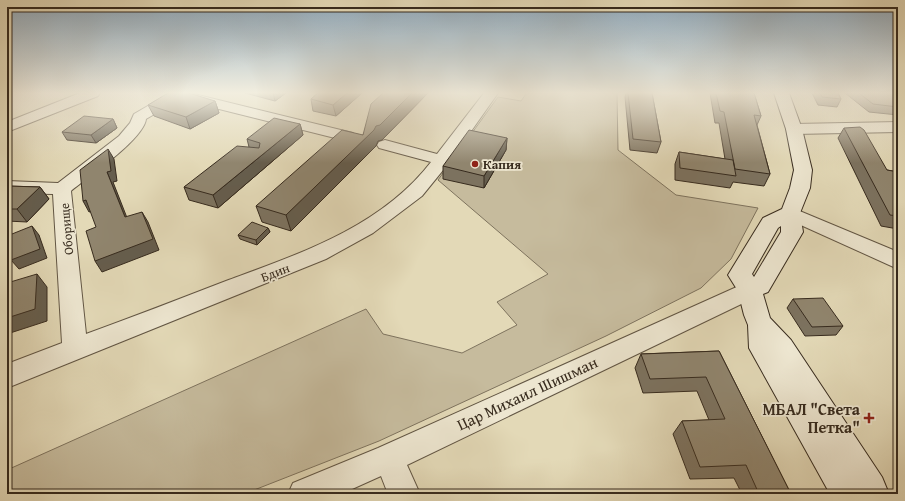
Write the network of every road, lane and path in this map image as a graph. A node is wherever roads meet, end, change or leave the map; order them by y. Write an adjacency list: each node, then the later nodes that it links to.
1 (34, 116): 6 (street)
2 (140, 116): 13 (street, Оборище)
3 (268, 116): 9 (street)
4 (474, 116): 11 (street, Бдин)
5 (790, 116): 8 (main road)
6 (7, 127)
7 (898, 127): 8 (street)
8 (794, 128): 14 (main road)
9 (347, 136)
10 (385, 145): 11 (street)
11 (442, 160): 18 (street, Бдин)
12 (7, 187): 13 (street)
13 (62, 189): 18 (street, Оборище)
14 (790, 213): 15 (street); 16 (main road)
15 (898, 261)
16 (750, 290): 17 (main road); 20 (street, Цар Михаил Шишман)
17 (761, 325): 23 (main road); 24 (main road)
18 (75, 350): 19 (street, Бдин)
19 (7, 376)
20 (389, 458): 21 (street, Цар Михаил Шишман); 22 (street)
21 (304, 494)
22 (404, 494)
23 (848, 494)
24 (872, 494)

